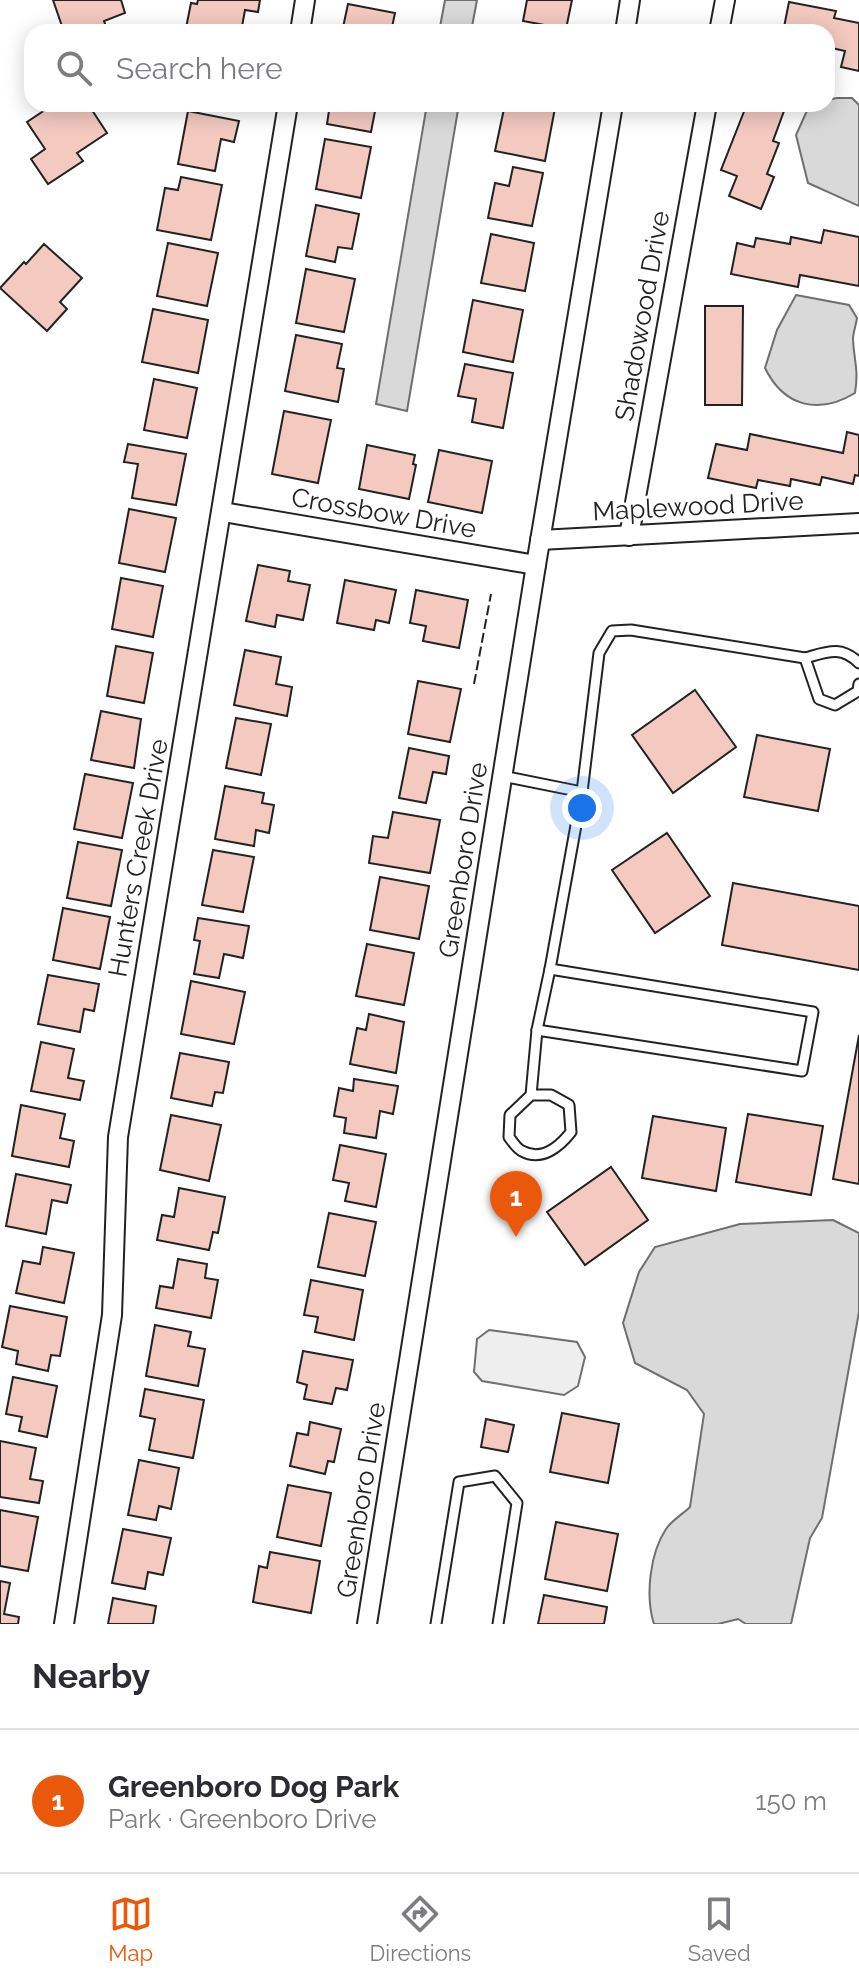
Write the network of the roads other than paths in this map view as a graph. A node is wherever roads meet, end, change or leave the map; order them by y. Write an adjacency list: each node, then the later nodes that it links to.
1 (305, 0): 4 (street)
2 (630, 0): 5 (street)
3 (725, 0): 6 (street)
4 (301, 24)
5 (626, 24)
6 (720, 24)
7 (287, 112): 10 (street, Hunters Creek Drive)
8 (612, 112): 13 (street, Greenboro Drive)
9 (706, 112): 12 (street, Shadowood Drive)
10 (223, 512): 14 (street, Crossbow Drive); 23 (street, Hunters Creek Drive)
11 (859, 523): 12 (street, Maplewood Drive)
12 (629, 536): 13 (street, Maplewood Drive)
13 (540, 540): 14 (street, Greenboro Drive)
14 (536, 565): 18 (street, Greenboro Drive)
15 (805, 658): 16 (lane); 17 (lane); 19 (lane)
16 (859, 663)
17 (859, 684)
18 (502, 776): 19 (lane); 24 (street, Greenboro Drive)
19 (582, 792): 20 (lane)
20 (550, 969): 21 (lane); 21 (lane)
21 (537, 1030): 22 (lane)
22 (531, 1095): 22 (lane)
23 (64, 1624)
24 (367, 1624)
25 (436, 1624): 26 (lane)
26 (498, 1624)

